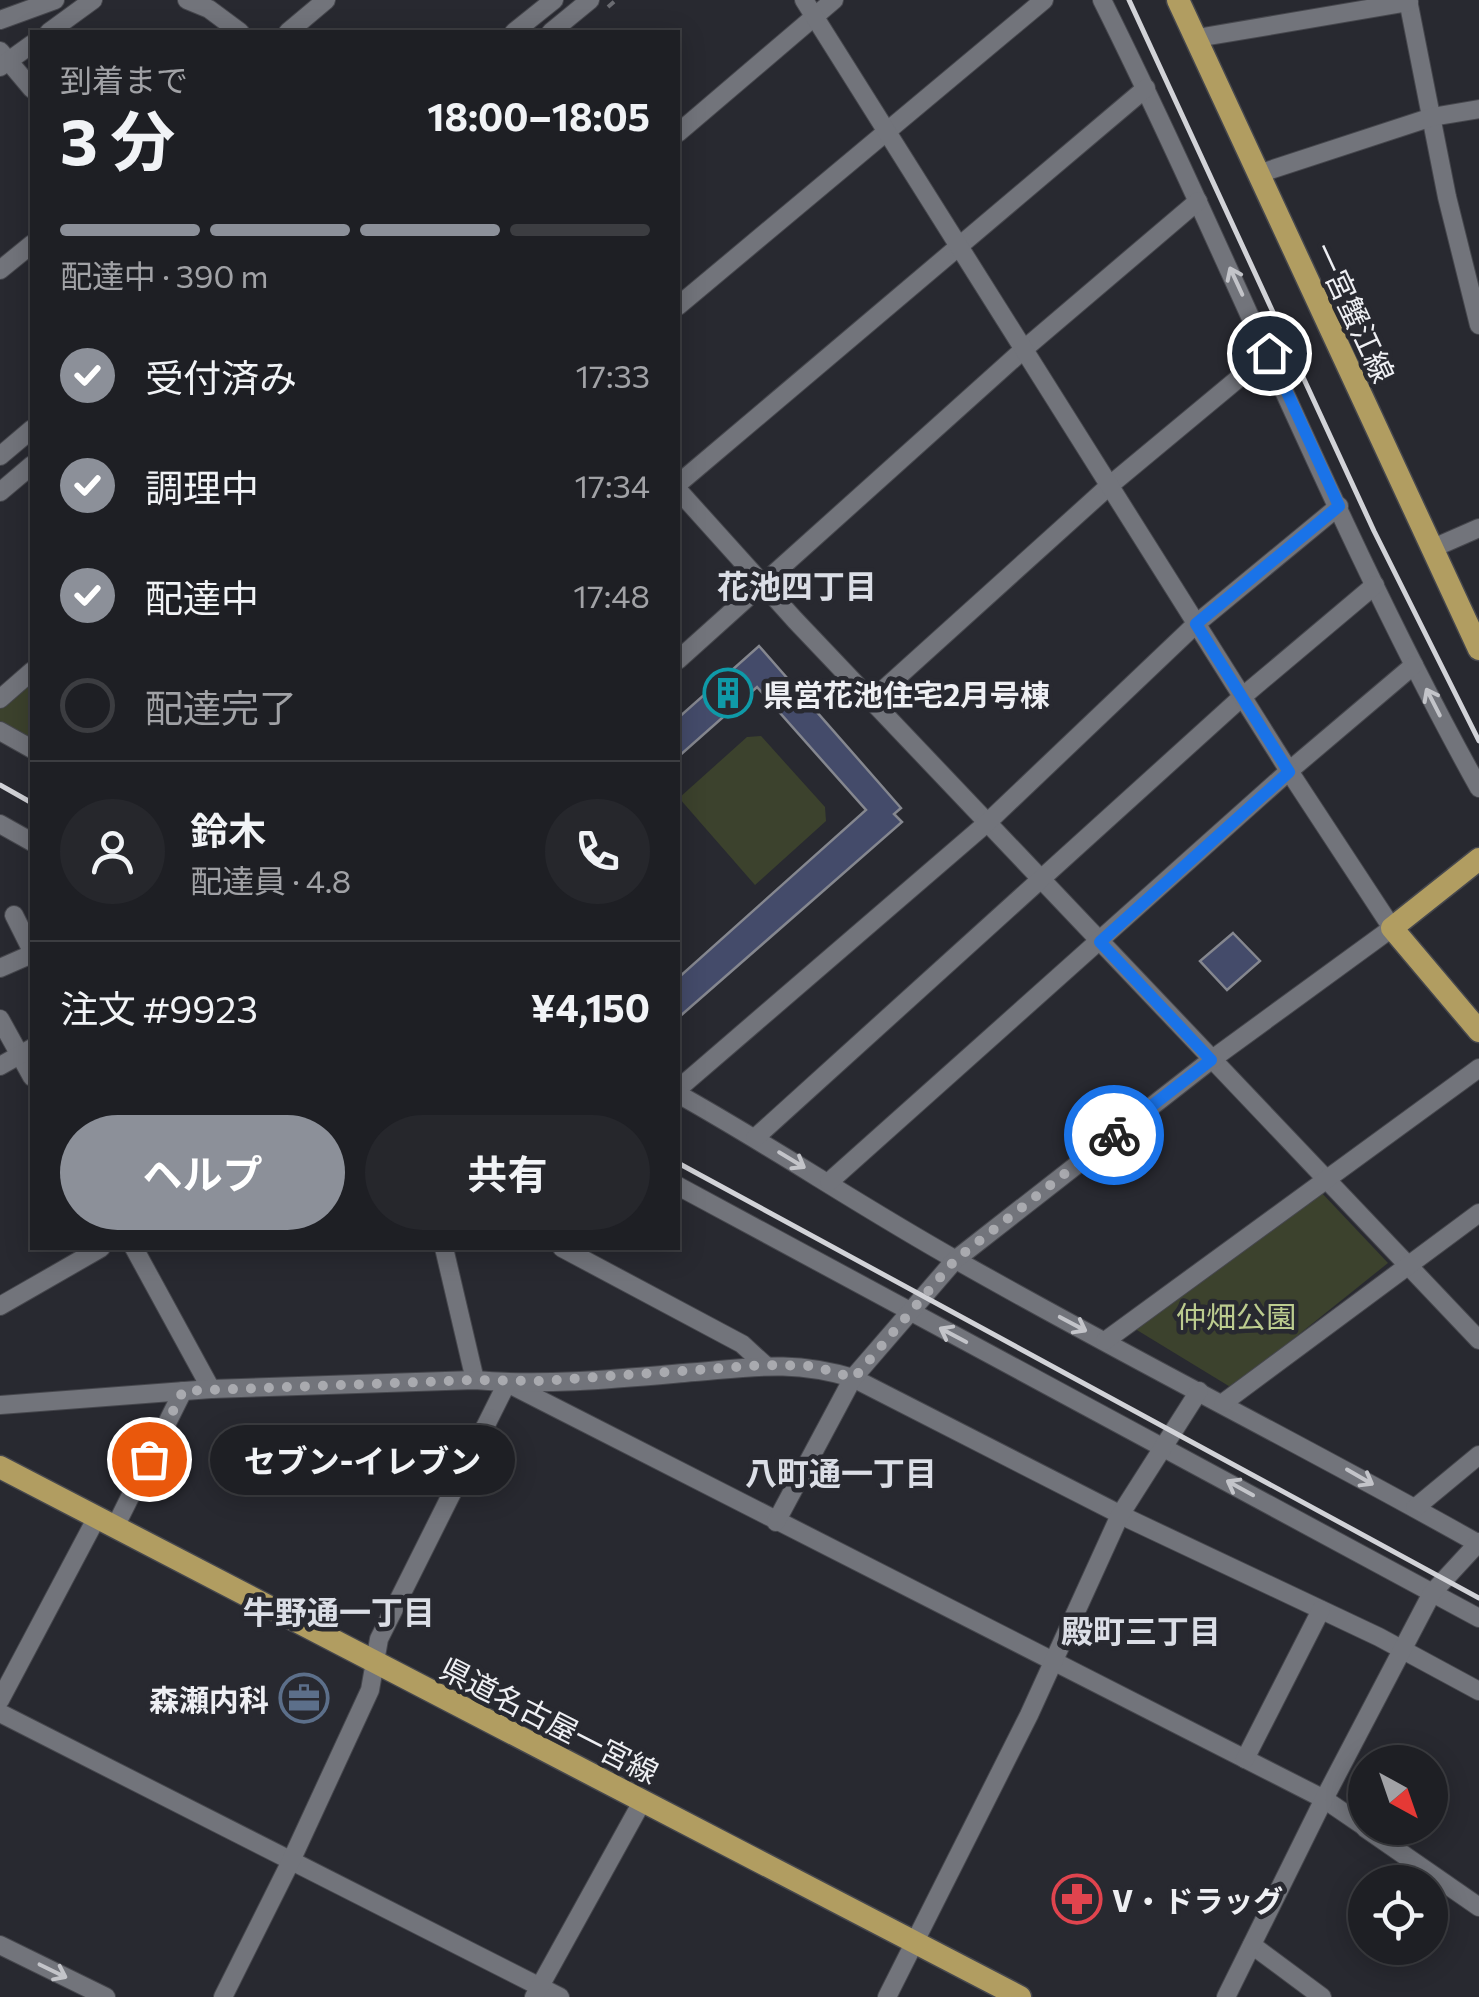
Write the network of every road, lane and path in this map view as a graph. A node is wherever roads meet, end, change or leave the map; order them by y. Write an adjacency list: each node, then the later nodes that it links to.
1 (54, 0): 13 (street)
2 (92, 0): 14 (street)
3 (187, 0): 15 (street)
4 (326, 0): 16 (street)
5 (554, 0): 17 (street)
6 (590, 0): 18 (street)
7 (834, 0): 12 (street)
8 (1044, 0): 26 (street)
9 (1102, 0): 23 (street)
10 (1178, 0): 19 (main road, 一宮蟹江線)
11 (1408, 1): 19 (street); 25 (street)
12 (809, 8): 26 (street); 27 (street)
13 (0, 20)
14 (51, 30)
15 (237, 30)
16 (290, 30)
17 (516, 30)
18 (553, 30)
19 (1196, 38): 28 (main road, 一宮蟹江線)
20 (30, 45): 21 (street)
21 (3, 60): 22 (street)
22 (30, 87)
23 (1146, 88): 29 (street); 31 (street)
24 (1479, 109): 25 (street)
25 (1432, 117): 28 (street); 34 (street)
26 (885, 130): 31 (street); 33 (street)
27 (680, 131)
28 (1258, 174): 46 (main road, 一宮蟹江線)
29 (1198, 201): 35 (street); 36 (street, one-way to 29)
30 (30, 246): 32 (street)
31 (959, 248): 35 (street); 40 (street)
32 (0, 270)
33 (680, 304)
34 (1477, 315)
35 (1024, 350): 41 (street); 47 (street)
36 (1269, 353): 41 (street); 44 (street)
37 (30, 431): 38 (street)
38 (1, 453)
39 (29, 475): 43 (street)
40 (680, 485)
41 (1109, 486): 49 (street); 56 (street)
42 (680, 489): 47 (street)
43 (0, 492)
44 (1339, 506): 48 (street); 49 (street)
45 (1479, 528): 46 (street)
46 (1430, 549): 50 (main road, 一宮蟹江線)
47 (762, 583): 51 (street); 56 (street)
48 (1375, 585): 52 (street); 54 (street)
49 (1196, 624): 54 (street); 61 (street)
50 (1479, 649)
51 (680, 658)
52 (1414, 665): 59 (street); 60 (street, one-way to 52)
53 (30, 673): 55 (street)
54 (1242, 697): 59 (street); 65 (street)
55 (0, 699)
56 (872, 700): 61 (street)
57 (0, 731): 58 (street)
58 (30, 748)
59 (1289, 772): 67 (street); 68 (street)
60 (1479, 788)
61 (988, 822): 65 (street); 78 (street)
62 (0, 824): 63 (street)
63 (30, 841)
64 (1479, 859): 67 (main road)
65 (1043, 880): 68 (street); 80 (street)
66 (14, 915): 69 (street)
67 (1392, 928): 73 (main road); 75 (street)
68 (1100, 942): 75 (street); 82 (street)
69 (30, 949)
70 (30, 954): 71 (street)
71 (0, 968)
72 (0, 1019): 74 (street)
73 (1479, 1031)
74 (26, 1051): 76 (street)
75 (1211, 1060): 81 (street); 89 (street)
76 (0, 1066)
77 (1479, 1068): 81 (street)
78 (680, 1089)
79 (680, 1092): 80 (street)
80 (756, 1138): 82 (street, one-way to 82)
81 (1326, 1180): 90 (street); 94 (street)
82 (829, 1182): 89 (street)
83 (680, 1187): 92 (street)
84 (1479, 1213): 90 (street)
85 (98, 1250): 91 (street)
86 (135, 1250): 99 (street)
87 (444, 1250): 97 (street)
88 (566, 1250): 95 (street)
89 (955, 1260): 92 (street); 94 (street, one-way to 94)
90 (1408, 1264): 93 (street); 102 (street)
91 (0, 1306)
92 (908, 1312): 96 (street); 104 (street, one-way to 92)
93 (1479, 1340)
94 (1106, 1341): 100 (street)
95 (765, 1365): 96 (street); 98 (street)
96 (854, 1378): 108 (street); 110 (street)
97 (475, 1380): 98 (street); 99 (street)
98 (507, 1383): 110 (street); 116 (street)
99 (211, 1389): 101 (street)
100 (1198, 1390): 102 (street); 104 (street)
101 (183, 1391): 103 (street); 109 (street)
102 (1222, 1403): 107 (street, one-way to 107)
103 (0, 1405)
104 (1162, 1445): 108 (street); 112 (street, one-way to 104)
105 (1479, 1455): 107 (street)
106 (0, 1466): 109 (main road, 県道名古屋一宮線)
107 (1415, 1508): 111 (street)
108 (1120, 1515): 113 (street); 117 (street)
109 (106, 1522): 116 (main road, 県道名古屋一宮線); 119 (street)
110 (776, 1522): 117 (street)
111 (1478, 1543): 112 (street)
112 (1432, 1593): 114 (street); 115 (street)
113 (1321, 1610): 115 (street); 121 (street)
114 (1479, 1618)
115 (1401, 1649): 118 (street); 122 (street)
116 (375, 1663): 123 (main road, 県道名古屋一宮線); 126 (street)
117 (1054, 1663): 121 (street); 128 (street)
118 (1479, 1691)
119 (0, 1700)
120 (0, 1714): 126 (street)
121 (1245, 1759): 122 (street)
122 (1324, 1799): 124 (street); 129 (street)
123 (643, 1800): 128 (main road, 県道名古屋一宮線); 131 (street)
124 (1348, 1816)
125 (1390, 1845): 127 (street)
126 (290, 1863): 131 (street); 133 (street)
127 (1479, 1906)
128 (915, 1940): 135 (street); 136 (main road, 県道名古屋一宮線)
129 (1252, 1944): 137 (street); 138 (street)
130 (0, 1945): 132 (street, one-way to 132)
131 (537, 1992): 134 (street)
132 (106, 1997)
133 (222, 1997)
134 (560, 1997)
135 (887, 1997)
136 (1020, 1997)
137 (1226, 1997)
138 (1322, 1997)

